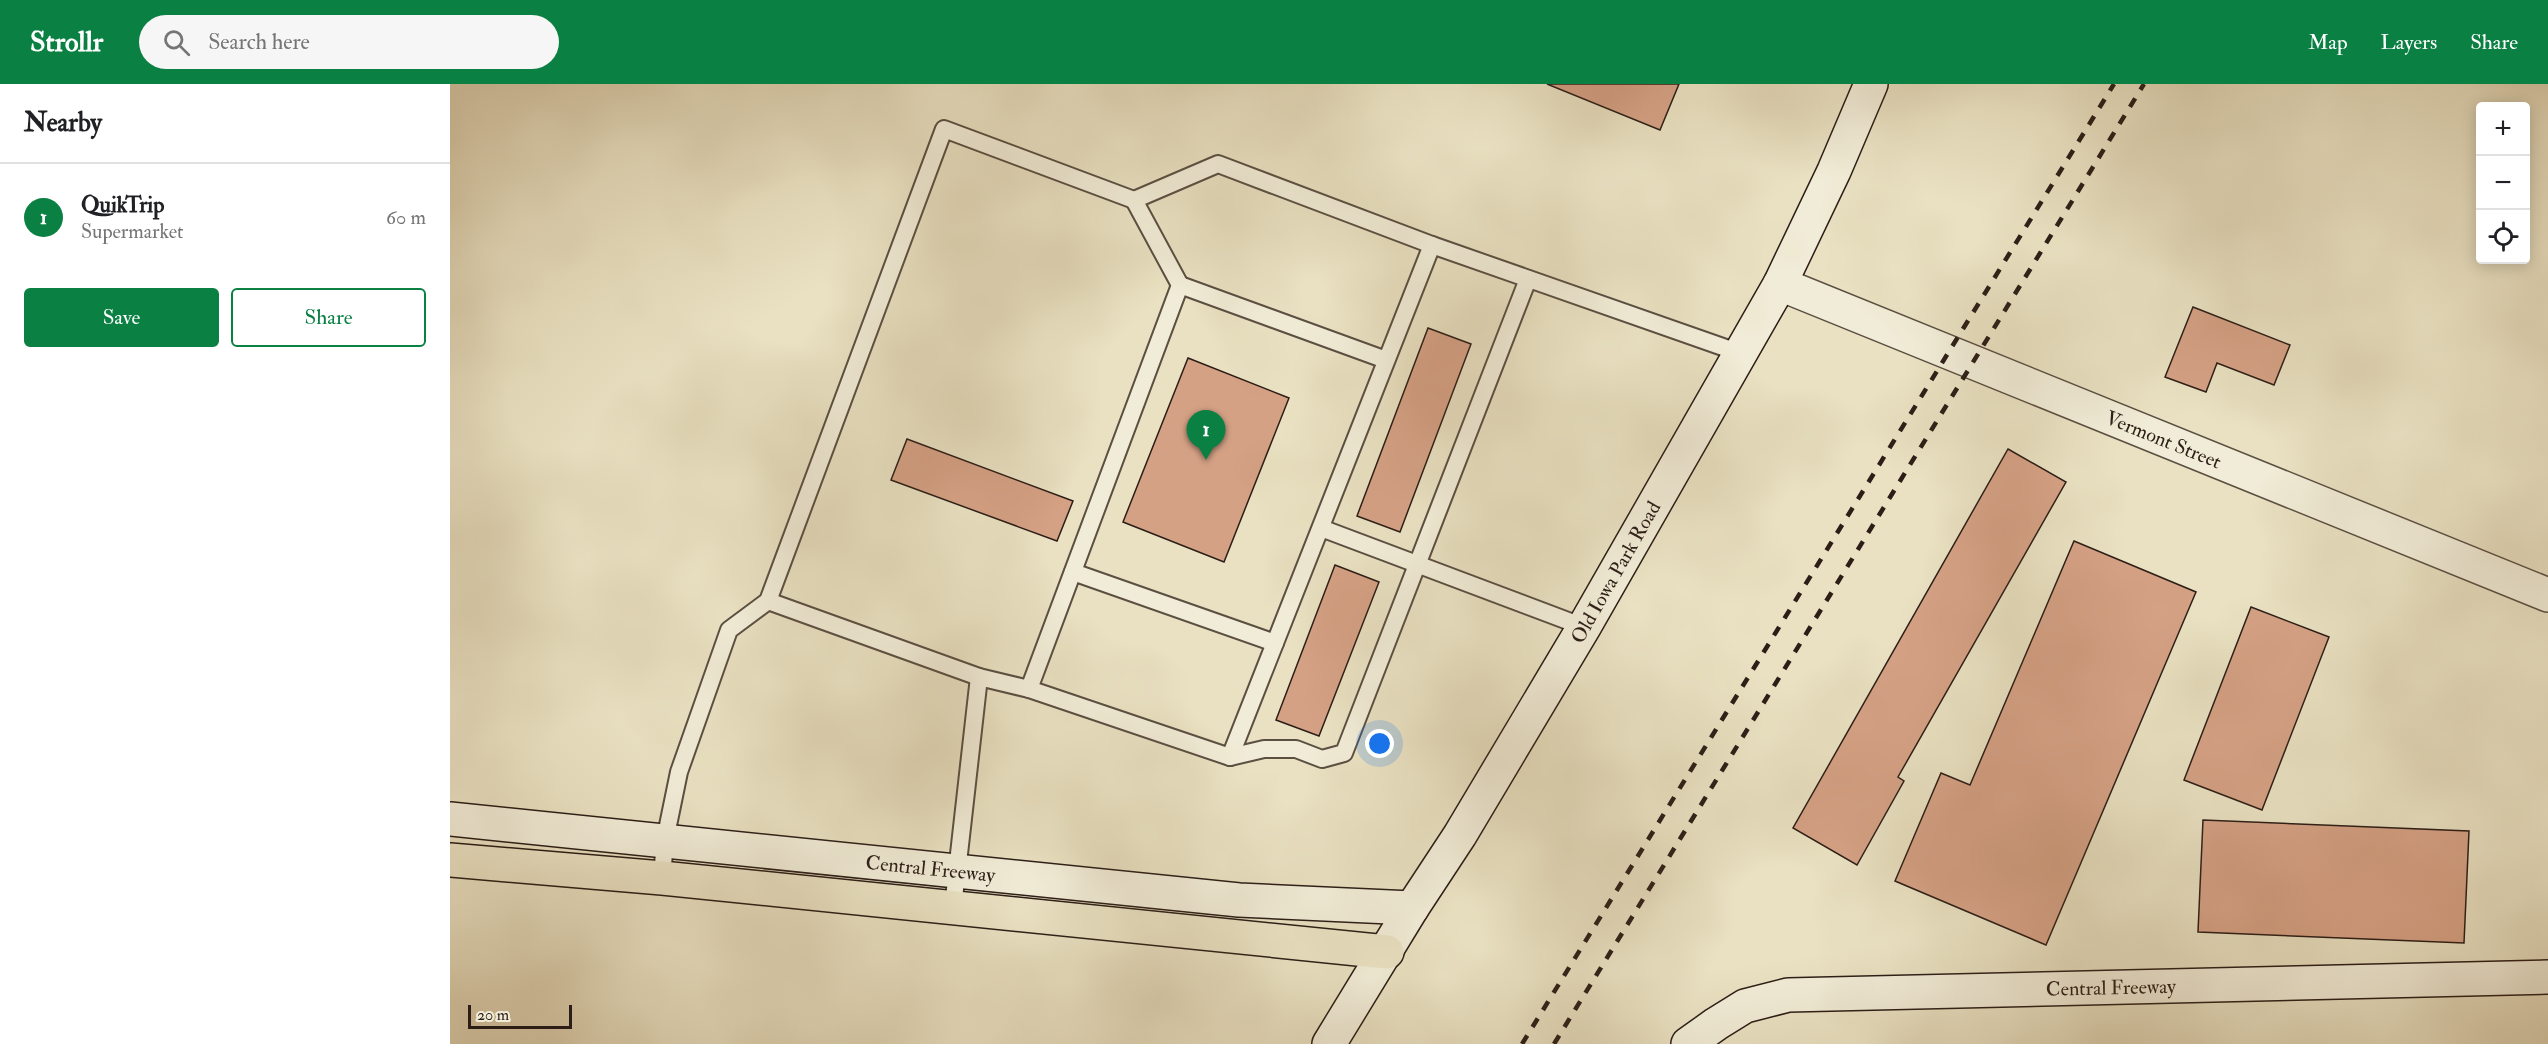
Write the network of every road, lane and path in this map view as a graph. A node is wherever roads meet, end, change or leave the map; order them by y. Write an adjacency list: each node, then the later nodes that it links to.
1 (1871, 84): 5 (main road, Old Iowa Park Road)
2 (1134, 200): 3 (lane); 6 (lane); 13 (lane)
3 (1432, 245): 4 (lane); 8 (lane)
4 (1528, 279): 7 (lane); 10 (lane)
5 (1780, 284): 7 (main road, Old Iowa Park Road); 12 (main road, Vermont Street)
6 (1180, 285): 8 (lane); 11 (lane)
7 (1740, 353): 14 (main road, Old Iowa Park Road)
8 (1386, 360): 9 (lane)
9 (1320, 528): 10 (lane); 15 (lane)
10 (1417, 565): 14 (lane); 18 (lane)
11 (1073, 572): 15 (lane); 17 (lane)
12 (2548, 595)
13 (768, 601): 16 (lane); 20 (lane)
14 (1584, 627): 25 (main road, Old Iowa Park Road)
15 (1275, 643): 18 (lane)
16 (979, 677): 17 (lane); 22 (lane)
17 (1029, 689): 18 (lane)
18 (1230, 757)
19 (450, 819): 20 (main road, Central Freeway)
20 (665, 840): 22 (main road, Central Freeway); 23 (lane)
21 (450, 860): 23 (highway)
22 (956, 869): 24 (lane); 25 (main road, Central Freeway)
23 (662, 878): 24 (highway)
24 (953, 907): 26 (highway)
25 (1412, 908): 26 (main road, Old Iowa Park Road)
26 (1387, 952): 28 (main road, Old Iowa Park Road)
27 (2548, 976): 29 (main road, Central Freeway)
28 (1329, 1044)
29 (1688, 1044)

